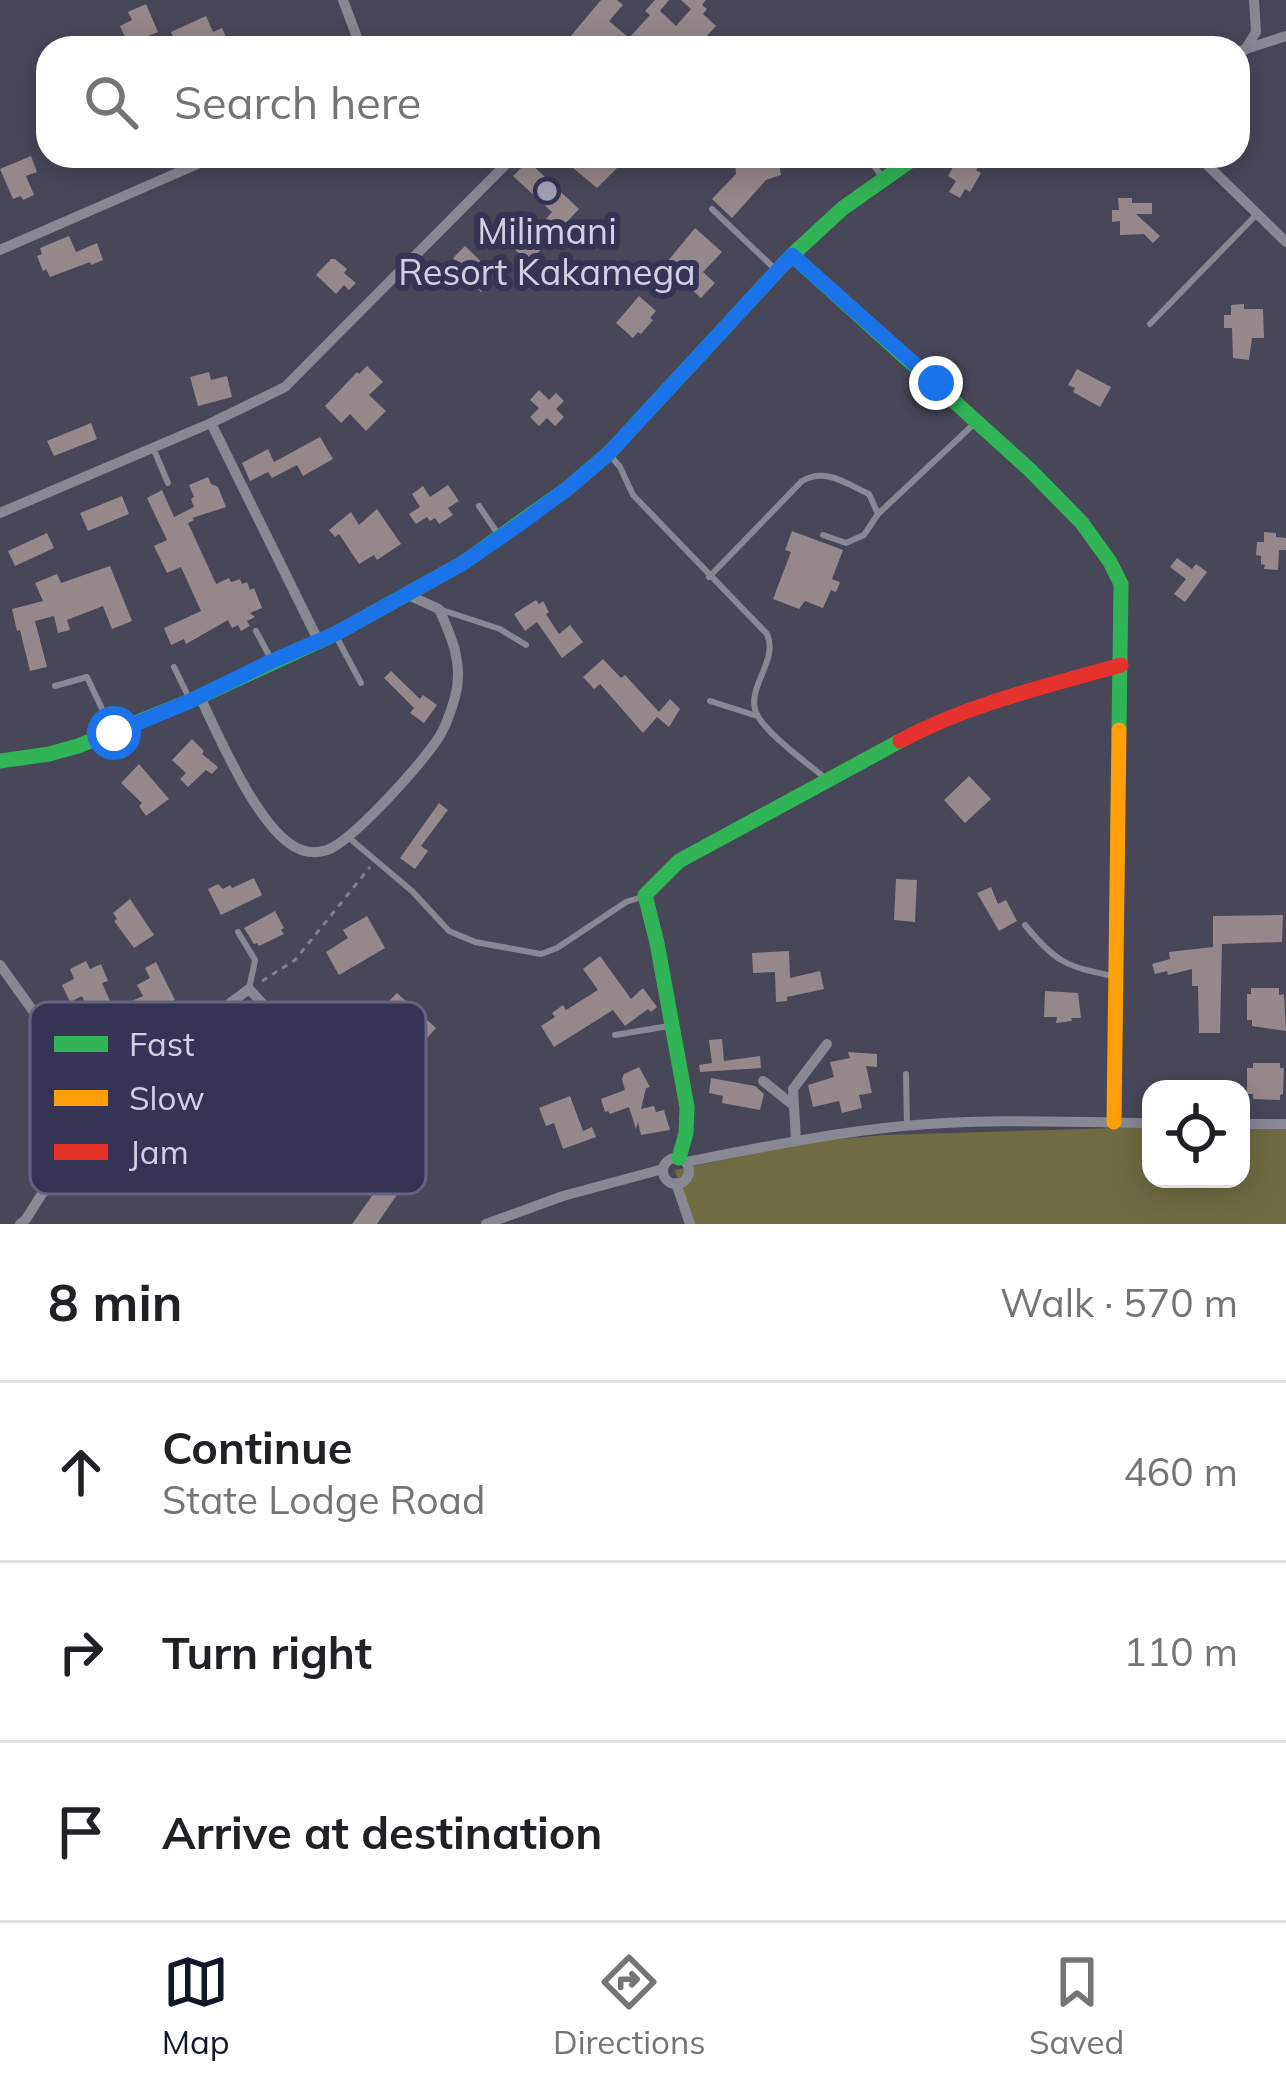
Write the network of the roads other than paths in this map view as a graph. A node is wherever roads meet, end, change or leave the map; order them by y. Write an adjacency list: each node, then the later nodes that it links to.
1 (343, 0): 3 (street)
2 (1254, 0): 5 (street)
3 (356, 36)
4 (1286, 36): 6 (street)
5 (1250, 40)
6 (1250, 47)
7 (188, 168): 16 (street)
8 (502, 168): 21 (street)
9 (876, 168): 12 (lane)
10 (899, 168): 12 (street)
11 (1210, 168): 14 (street)
12 (883, 179): 17 (street)
13 (712, 209): 18 (lane)
14 (1257, 214): 15 (street); 19 (lane)
15 (1286, 242)
16 (0, 250)
17 (792, 255): 18 (street); 20 (street)
18 (778, 271): 23 (street)
19 (1150, 324)
20 (977, 421): 27 (lane); 38 (street)
21 (211, 423): 22 (street); 35 (street)
22 (152, 446): 24 (lane); 26 (street)
23 (609, 453): 29 (street); 30 (lane)
24 (168, 483)
25 (478, 506): 29 (lane)
26 (0, 513)
27 (878, 514): 28 (lane); 30 (lane)
28 (823, 535)
29 (500, 537): 31 (street)
30 (709, 577): 44 (lane)
31 (408, 595): 32 (street); 34 (street)
32 (439, 609): 36 (lane); 48 (street)
33 (256, 631): 37 (lane)
34 (335, 634): 35 (street); 40 (lane)
35 (319, 642): 37 (street)
36 (526, 645)
37 (272, 661): 42 (street)
38 (1121, 665): 47 (street); 53 (street)
39 (174, 667): 42 (lane)
40 (361, 682)
41 (55, 686): 45 (lane)
42 (195, 699): 45 (street); 48 (street)
43 (710, 701): 44 (lane)
44 (757, 716): 47 (lane)
45 (114, 733): 46 (street)
46 (0, 761)
47 (828, 781): 49 (street)
48 (349, 837): 49 (lane)
49 (645, 896): 58 (street)
50 (1025, 925): 53 (lane)
51 (238, 932): 54 (lane)
52 (0, 965): 57 (street)
53 (1117, 976): 64 (street)
54 (249, 989): 55 (street); 56 (street)
55 (232, 1002)
56 (261, 1002)
57 (30, 1007)
58 (673, 1026): 59 (lane); 70 (street)
59 (615, 1035)
60 (827, 1044): 63 (street)
61 (906, 1074): 68 (lane)
62 (763, 1082): 63 (street)
63 (793, 1105): 69 (street)
64 (1114, 1122): 65 (street); 68 (street)
65 (1142, 1123)
66 (1250, 1124): 67 (street)
67 (1286, 1124)
68 (907, 1125): 69 (street)
69 (796, 1140): 70 (street)
70 (682, 1160): 71 (street); 72 (street)
71 (663, 1168): 72 (street); 75 (street)
72 (676, 1184): 76 (street)
73 (41, 1194): 74 (street)
74 (20, 1224)
75 (486, 1224)
76 (690, 1224)

